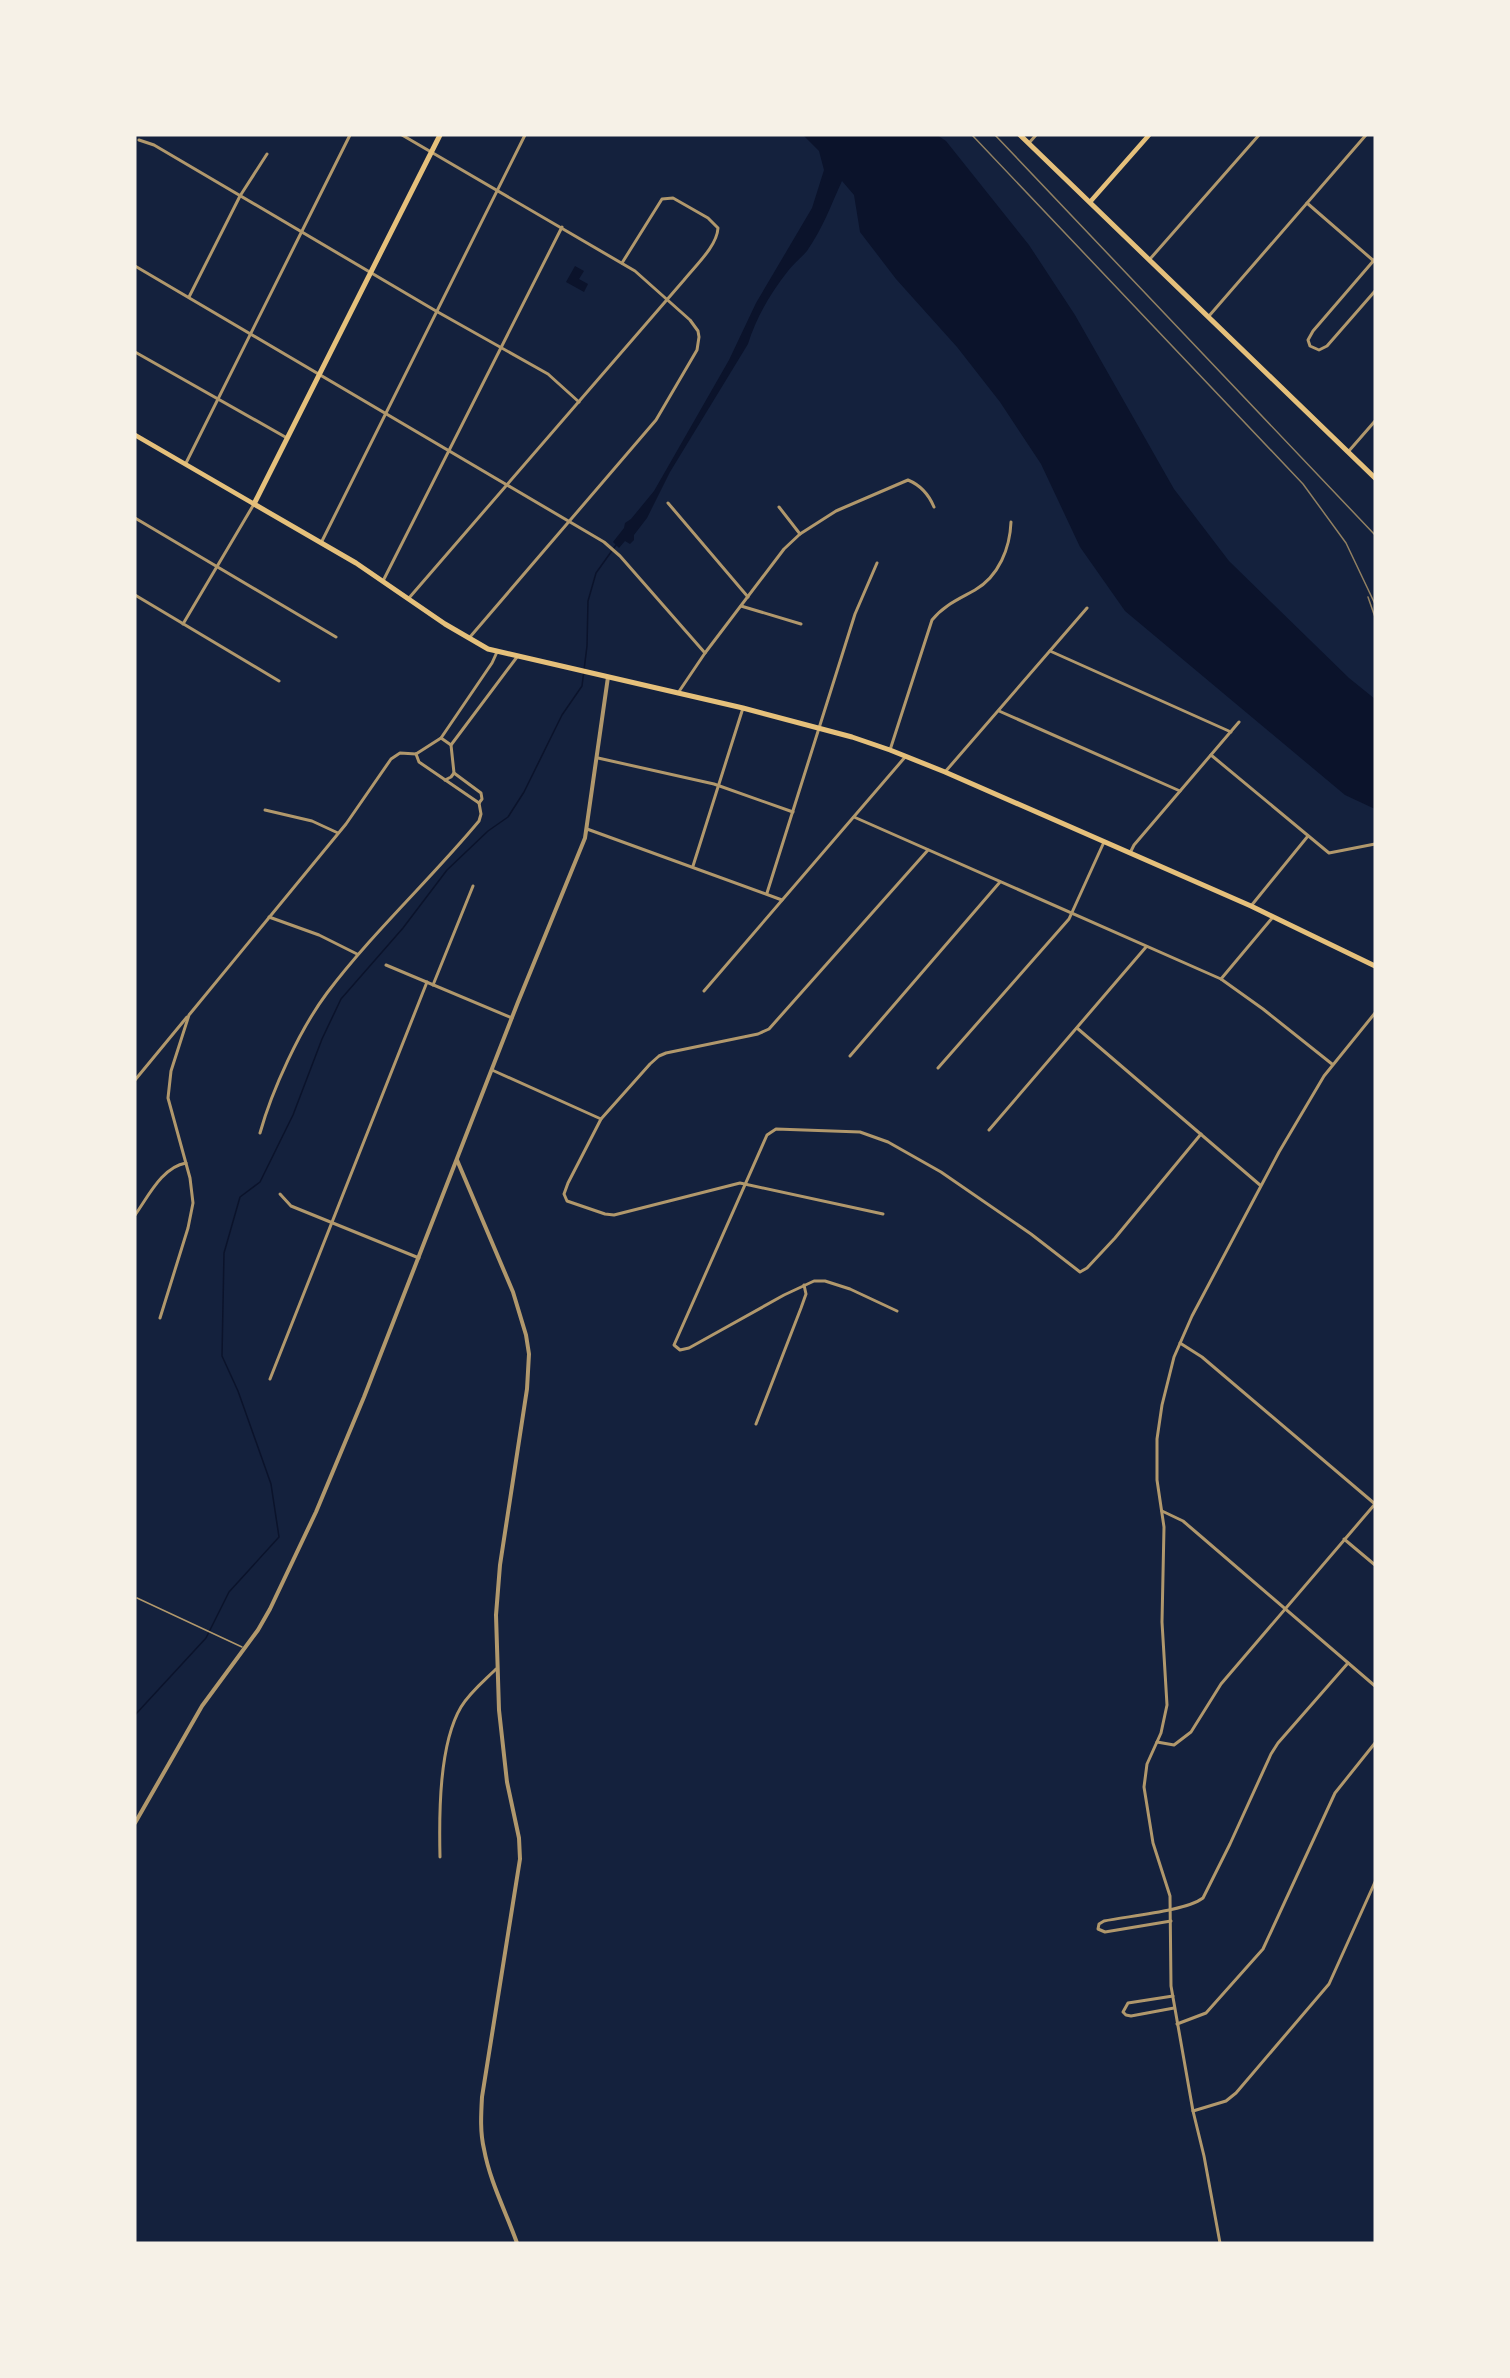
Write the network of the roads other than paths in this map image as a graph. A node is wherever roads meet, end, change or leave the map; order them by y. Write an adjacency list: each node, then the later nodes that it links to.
1 (350, 135): 19 (street)
2 (402, 135): 12 (street)
3 (440, 135): 12 (main road)
4 (525, 135): 14 (street)
5 (1020, 135): 11 (main road)
6 (1036, 135): 11 (street)
7 (1149, 135): 16 (main road)
8 (1259, 135): 20 (street)
9 (1366, 135): 17 (street)
10 (139, 140): 15 (street)
11 (1029, 143): 16 (main road)
12 (431, 152): 14 (street); 24 (main road)
13 (267, 154): 15 (street)
14 (498, 190): 18 (street); 28 (street)
15 (240, 196): 19 (street); 26 (street)
16 (1090, 202): 20 (main road)
17 (1307, 203): 21 (street); 29 (street)
18 (562, 228): 22 (street); 31 (street)
19 (302, 232): 24 (street); 30 (street)
20 (1150, 259): 29 (main road)
21 (1374, 261): 25 (street)
22 (622, 263): 27 (street); 27 (street)
23 (135, 266): 26 (street)
24 (371, 272): 28 (street); 33 (main road)
25 (1375, 291)
26 (189, 297): 30 (street)
27 (667, 300): 35 (street); 50 (street)
28 (436, 311): 31 (street); 36 (street)
29 (1209, 316): 41 (main road)
30 (251, 333): 33 (street); 34 (street)
31 (501, 348): 35 (street); 40 (street)
32 (135, 352): 34 (street)
33 (320, 374): 36 (street); 39 (main road)
34 (218, 399): 39 (street); 42 (street)
35 (579, 402): 44 (street)
36 (386, 412): 40 (street); 53 (street)
37 (1375, 421): 41 (street)
38 (135, 435): 42 (main road)
39 (287, 438): 46 (main road)
40 (449, 450): 44 (street); 56 (street)
41 (1348, 452): 43 (main road)
42 (186, 464): 46 (main road)
43 (1375, 478)
44 (506, 485): 50 (street); 59 (street)
45 (668, 502): 58 (street)
46 (254, 504): 53 (main road); 55 (street)
47 (779, 507): 52 (street)
48 (934, 507): 52 (street)
49 (135, 518): 55 (street)
50 (569, 522): 65 (street); 68 (street)
51 (1011, 522): 80 (street)
52 (800, 534): 58 (street)
53 (321, 543): 56 (main road)
54 (877, 563): 76 (street)
55 (218, 567): 62 (street); 64 (street)
56 (383, 581): 59 (main road)
57 (135, 595): 62 (street)
58 (748, 597): 60 (street)
59 (409, 598): 65 (main road)
60 (741, 606): 63 (street); 68 (street)
61 (1087, 608): 66 (street)
62 (183, 624): 71 (street)
63 (801, 624)
64 (336, 637)
65 (469, 639): 67 (main road)
66 (1050, 651): 74 (street); 77 (street)
67 (497, 652): 69 (main road); 78 (street)
68 (705, 653): 72 (street)
69 (517, 657): 70 (main road); 79 (street)
70 (608, 677): 72 (main road); 84 (street)
71 (279, 681)
72 (678, 693): 73 (main road)
73 (743, 708): 76 (main road); 88 (street)
74 (999, 711): 85 (street); 89 (street)
75 (1239, 722): 77 (street)
76 (819, 728): 80 (main road); 92 (street)
77 (1231, 732): 82 (street)
78 (441, 738): 79 (street); 81 (street)
79 (451, 745): 86 (street)
80 (890, 750): 83 (main road)
81 (416, 754): 87 (street); 95 (street)
82 (1211, 755): 89 (street); 96 (street)
83 (906, 756): 85 (main road); 93 (street)
84 (598, 758): 88 (street); 94 (street)
85 (945, 772): 97 (main road)
86 (454, 773): 87 (street); 90 (street)
87 (445, 780): 90 (street)
88 (718, 786): 92 (street); 101 (street)
89 (1180, 791): 100 (street)
90 (479, 803): 111 (street)
91 (266, 810): 95 (street)
92 (793, 812): 104 (street)
93 (855, 817): 99 (street); 105 (street)
94 (587, 829): 101 (street); 120 (street)
95 (338, 833): 108 (street)
96 (1308, 836): 98 (street); 106 (street)
97 (1104, 842): 100 (main road); 107 (street)
98 (1375, 844)
99 (927, 850): 102 (street); 127 (street)
100 (1130, 853): 106 (main road)
101 (693, 867): 104 (street)
102 (1000, 882): 107 (street); 122 (street)
103 (473, 886): 116 (street)
104 (767, 893): 105 (street)
105 (782, 900): 117 (street)
106 (1251, 906): 109 (main road)
107 (1072, 914): 110 (street); 124 (street)
108 (269, 917): 111 (street); 119 (street)
109 (1273, 917): 113 (main road); 114 (street)
110 (1146, 947): 114 (street); 121 (street)
111 (357, 954): 129 (street)
112 (386, 965): 115 (street)
113 (1375, 966)
114 (1221, 979): 123 (street)
115 (427, 982): 116 (street); 138 (street)
116 (433, 985): 120 (street)
117 (704, 991)
118 (1375, 1013): 123 (street)
119 (189, 1015): 126 (street); 132 (street)
120 (512, 1018): 125 (street)
121 (1077, 1028): 128 (street); 130 (street)
122 (850, 1056)
123 (1332, 1064): 134 (street)
124 (938, 1068)
125 (492, 1070): 127 (street); 131 (street)
126 (135, 1080)
127 (601, 1119): 133 (street)
128 (989, 1130)
129 (260, 1133)
130 (1201, 1134): 133 (street); 134 (street)
131 (457, 1160): 139 (street); 154 (street)
132 (186, 1163): 137 (street); 142 (street)
133 (747, 1184): 136 (street); 140 (street)
134 (1261, 1185): 143 (street)
135 (280, 1194): 138 (street)
136 (883, 1214)
137 (135, 1215)
138 (333, 1223): 139 (street); 144 (street)
139 (419, 1258): 152 (street)
140 (804, 1285): 141 (street); 145 (street)
141 (897, 1311)
142 (159, 1318)
143 (1179, 1342): 146 (street); 147 (street)
144 (270, 1379)
145 (756, 1424)
146 (1375, 1504): 148 (street)
147 (1162, 1511): 151 (street); 156 (street)
148 (1344, 1539): 149 (street); 151 (street)
149 (1375, 1565)
150 (137, 1598): 152 (lane)
151 (1286, 1609): 153 (street); 156 (street)
152 (244, 1648): 158 (street)
153 (1348, 1663): 155 (street); 161 (street)
154 (496, 1669): 159 (street); 167 (street)
155 (1375, 1686)
156 (1157, 1742): 161 (street)
157 (1375, 1743): 165 (street)
158 (135, 1823)
159 (440, 1857)
160 (1375, 1882): 166 (street)
161 (1172, 1910): 162 (street); 162 (street)
162 (1171, 1921): 163 (street)
163 (1173, 1996): 164 (street); 164 (street)
164 (1174, 2008): 165 (street)
165 (1177, 2024): 166 (street)
166 (1193, 2111): 168 (street)
167 (517, 2243)
168 (1220, 2243)

